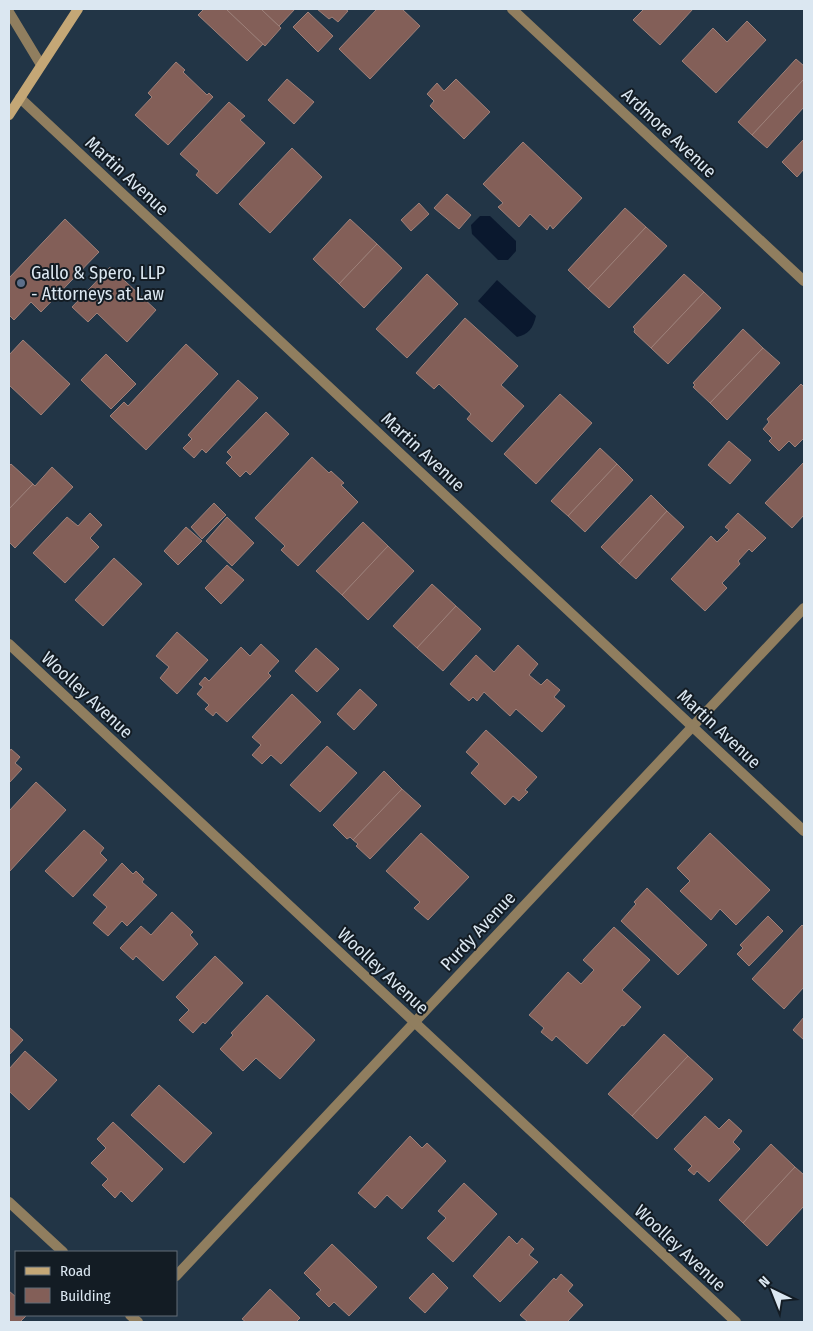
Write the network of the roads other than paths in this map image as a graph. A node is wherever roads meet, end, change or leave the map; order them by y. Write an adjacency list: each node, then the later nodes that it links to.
1 (78, 9): 4 (main road)
2 (512, 9): 7 (street, Ardmore Avenue)
3 (9, 12): 4 (street)
4 (41, 65): 5 (main road)
5 (20, 98): 6 (main road); 10 (street, Martin Avenue)
6 (9, 115)
7 (804, 281)
8 (804, 608): 10 (street, Purdy Avenue)
9 (9, 644): 12 (street, Woolley Avenue)
10 (693, 726): 11 (street, Martin Avenue); 12 (street, Purdy Avenue)
11 (804, 831)
12 (414, 1023): 15 (street, Purdy Avenue); 16 (street, Woolley Avenue)
13 (9, 1202): 14 (street)
14 (62, 1251)
15 (178, 1274)
16 (736, 1322)

